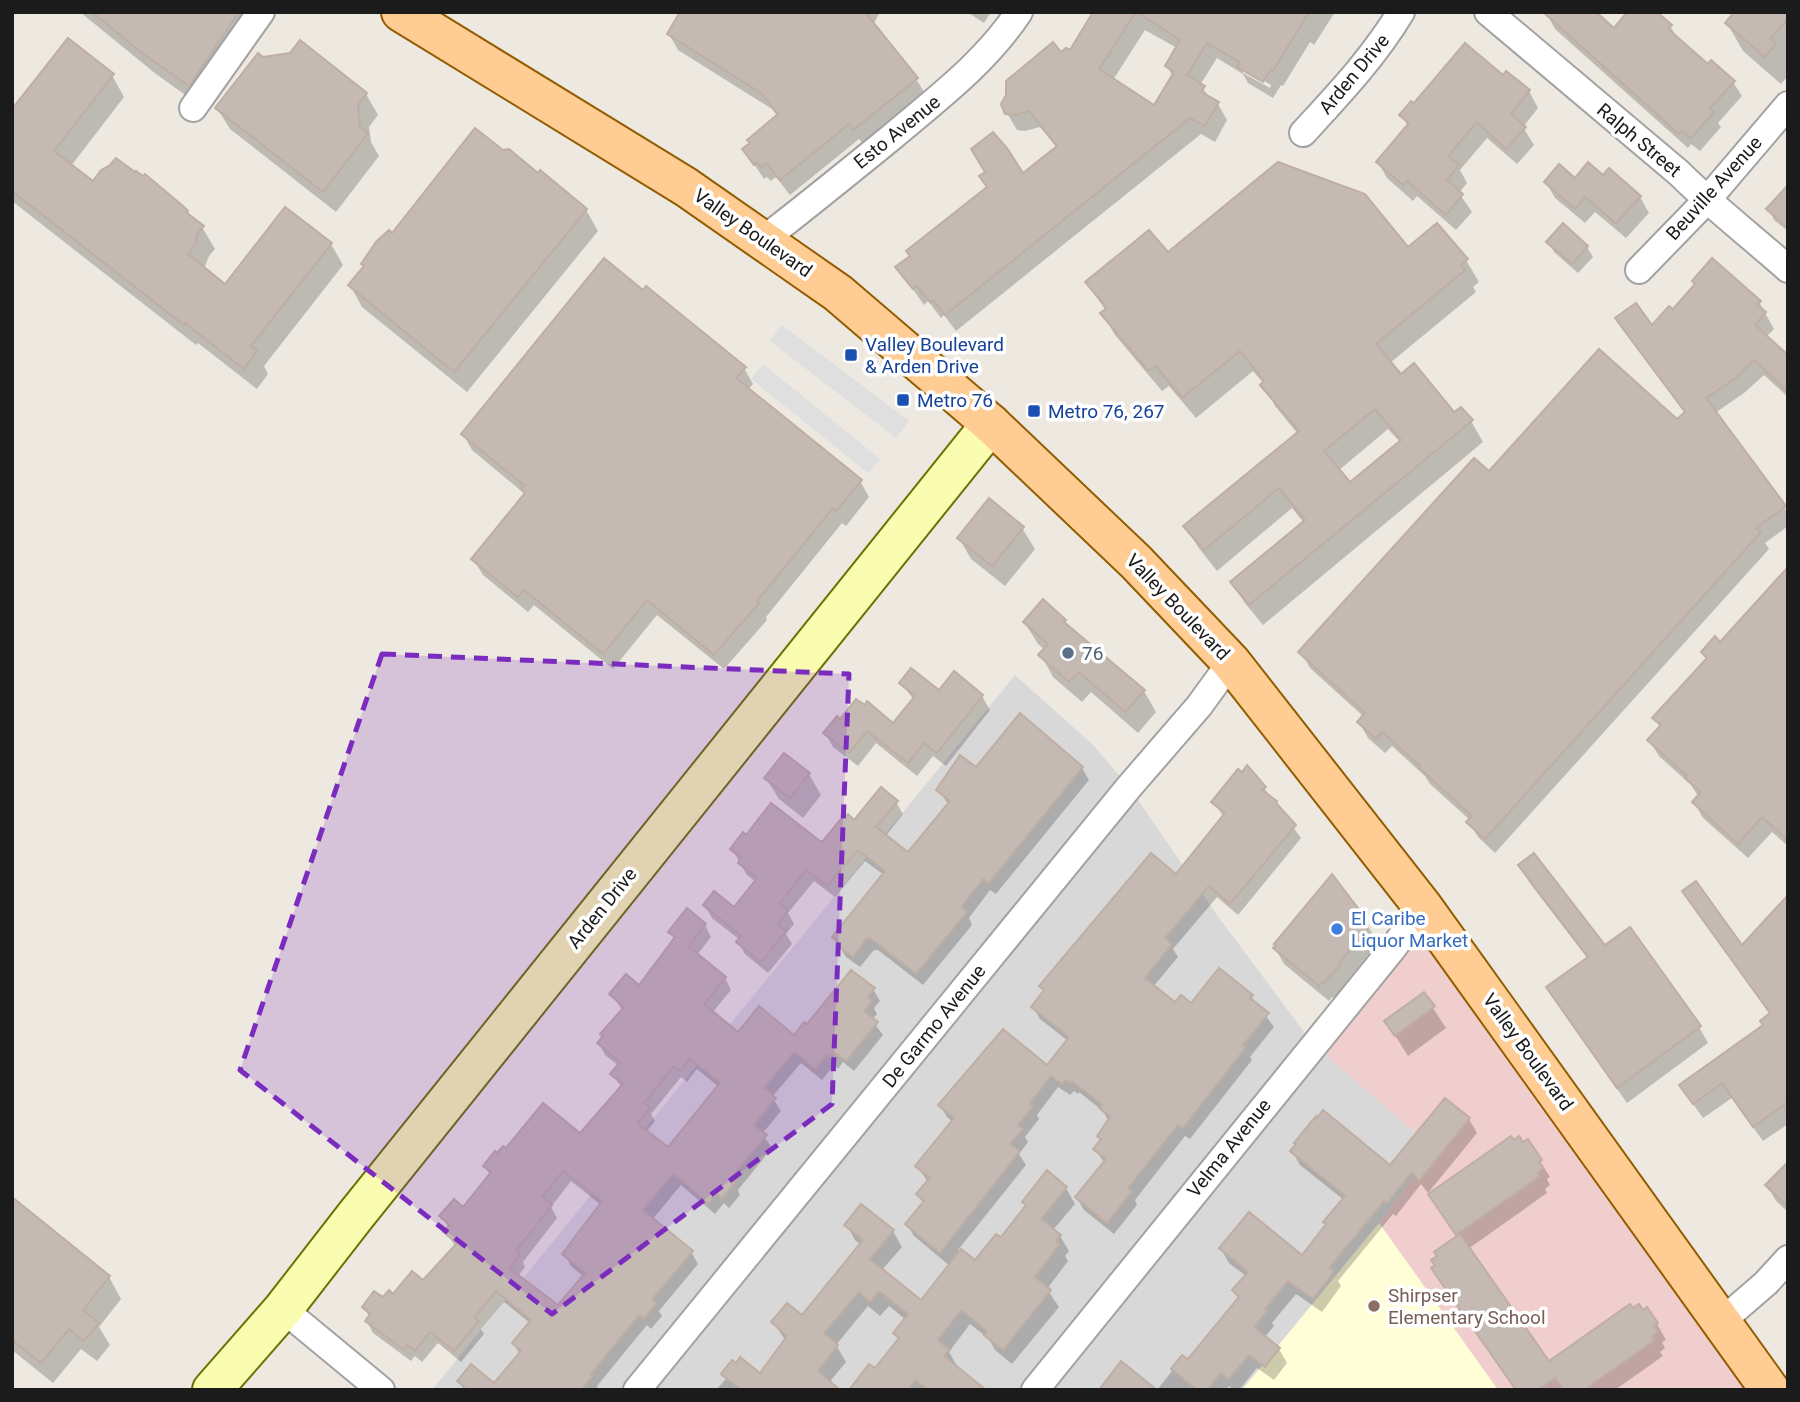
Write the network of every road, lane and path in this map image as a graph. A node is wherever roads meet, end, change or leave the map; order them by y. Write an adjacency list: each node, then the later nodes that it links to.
1 (261, 12): 7 (street)
2 (401, 12): 10 (main road, Valley Boulevard)
3 (1019, 12): 10 (street, Esto Avenue)
4 (1401, 12): 8 (street, Arden Drive)
5 (1488, 12): 9 (street, Ralph Street)
6 (1788, 105): 9 (street, Beuville Avenue)
7 (193, 108)
8 (1303, 133)
9 (1707, 200): 11 (street, Ralph Street); 12 (street, Beuville Avenue)
10 (763, 240): 13 (main road, Valley Boulevard)
11 (1788, 269)
12 (1639, 270)
13 (991, 424): 14 (main road, Valley Boulevard); 17 (street, Arden Drive)
14 (1231, 662): 15 (main road, Valley Boulevard); 21 (street, De Garmo Avenue)
15 (1423, 907): 18 (main road, Valley Boulevard); 22 (street, Velma Avenue)
16 (1788, 1259): 18 (street)
17 (284, 1309): 19 (street, Arden Drive); 20 (street)
18 (1722, 1321): 23 (main road, Valley Boulevard)
19 (212, 1390)
20 (381, 1390)
21 (637, 1390)
22 (1035, 1390)
23 (1770, 1390)

